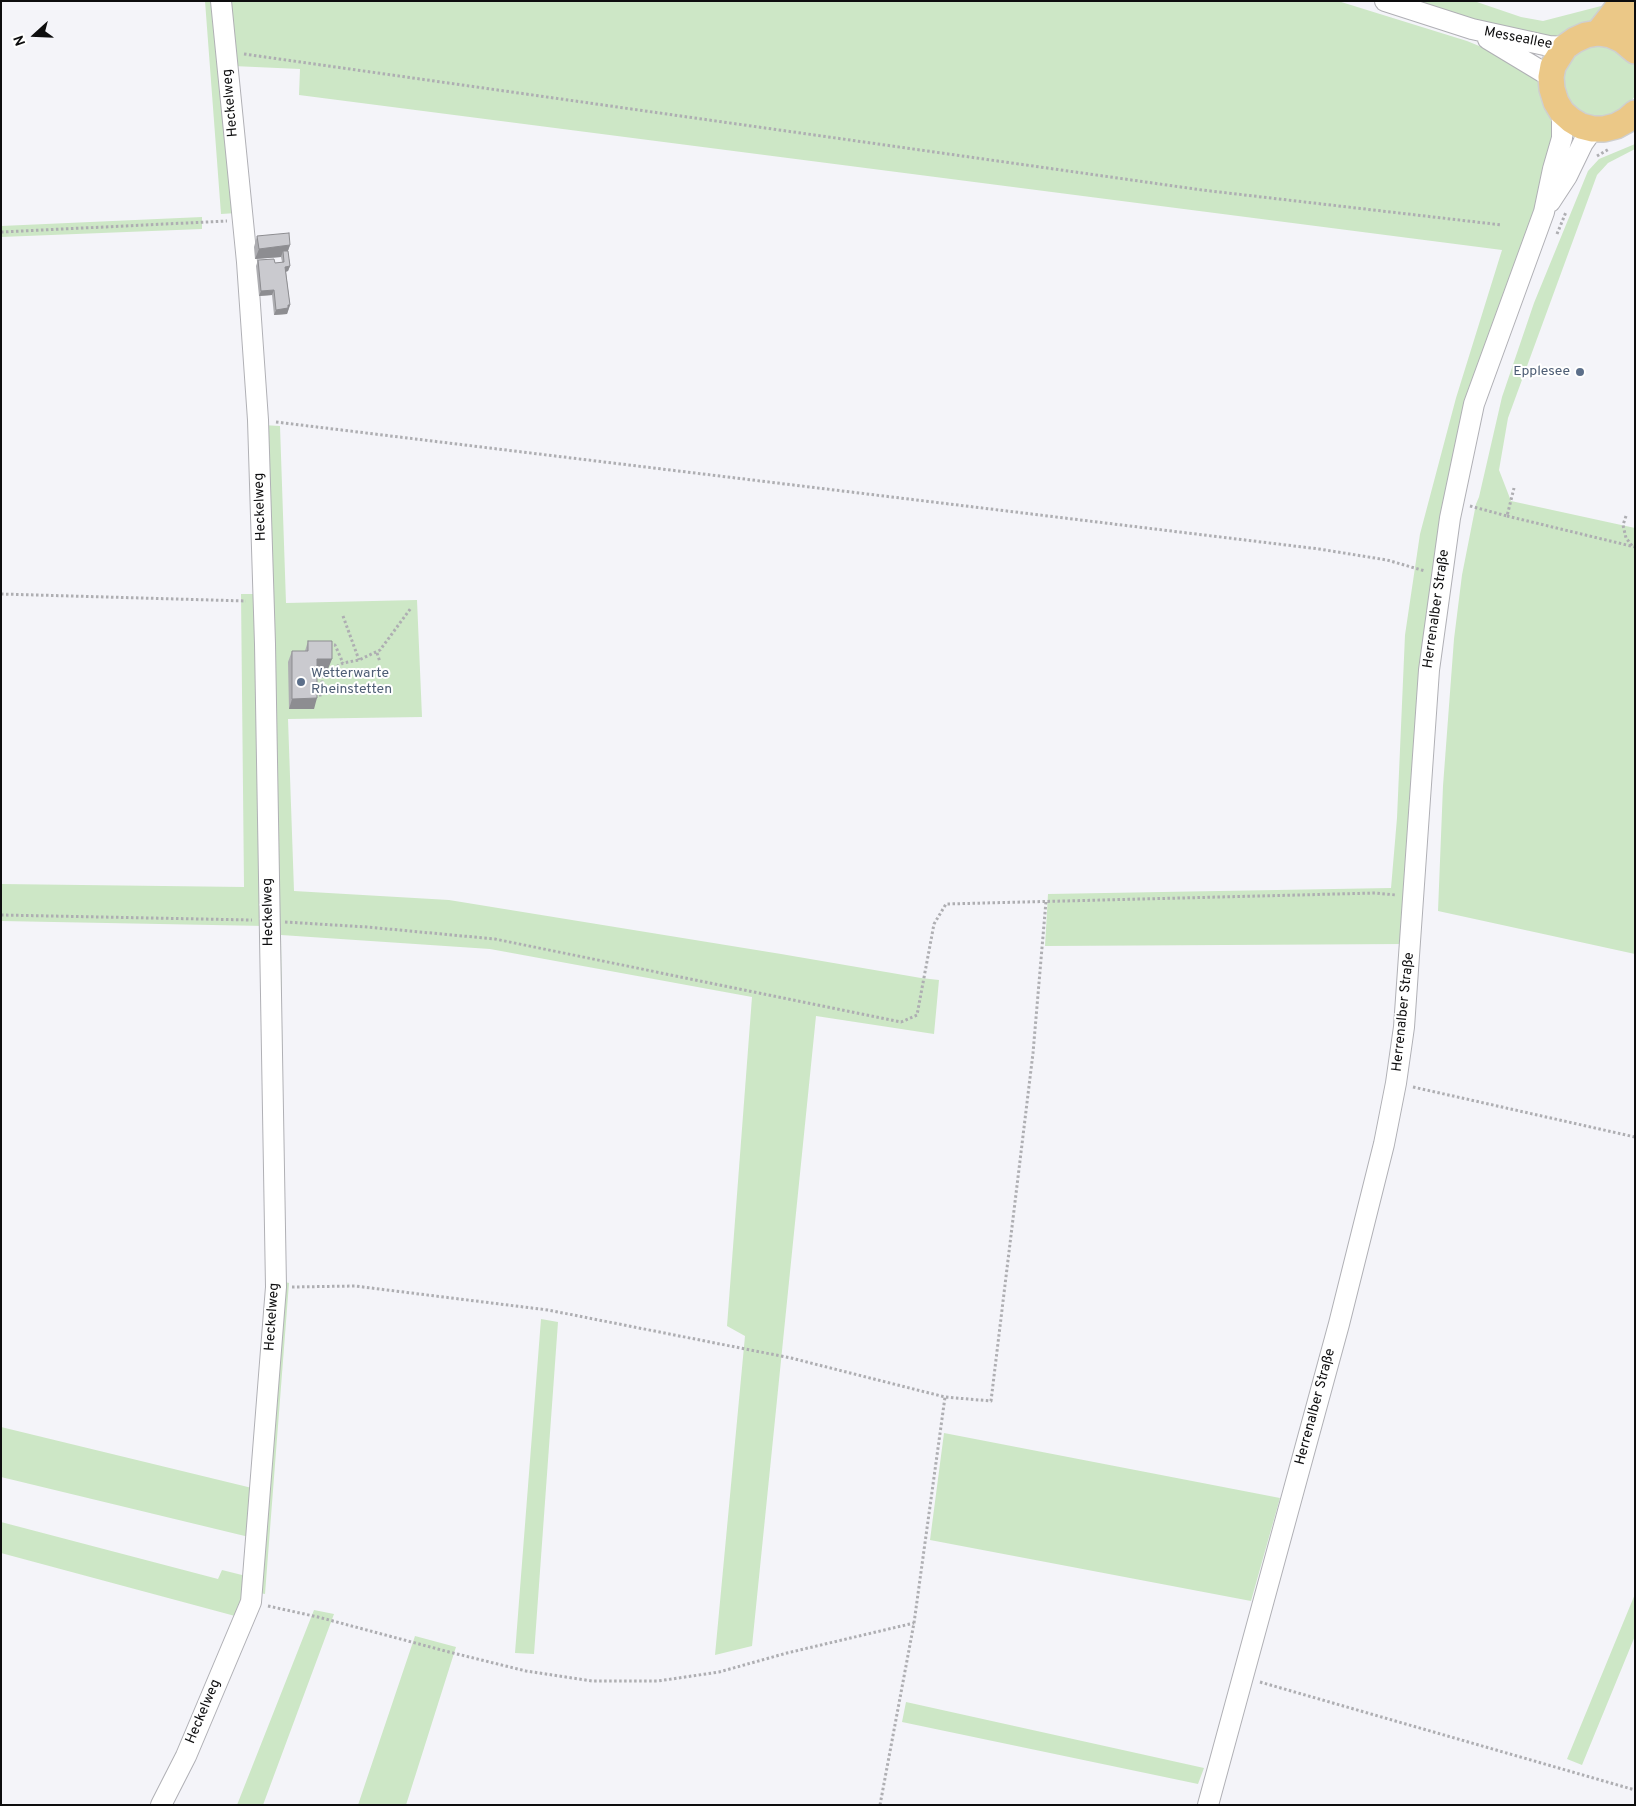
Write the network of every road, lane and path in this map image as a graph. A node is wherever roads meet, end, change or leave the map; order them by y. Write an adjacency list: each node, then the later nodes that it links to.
1 (221, 1): 9 (street, Heckelweg)
2 (1385, 1): 5 (street, Messeallee)
3 (1620, 1): 6 (main road)
4 (1635, 13): 8 (main road)
5 (1472, 29): 7 (street, Messeallee); 10 (street, Messeallee)
6 (1598, 33): 7 (main road); 8 (main road)
7 (1565, 47): 10 (main road)
8 (1634, 49)
9 (226, 52): 18 (street, Heckelweg); 19 (path)
10 (1551, 77): 11 (main road)
11 (1562, 112): 13 (main road); 17 (street, Herrenalber Straße)
12 (1635, 113): 13 (main road)
13 (1592, 129): 17 (street, Herrenalber Straße)
14 (1611, 149): 15 (path)
15 (1592, 158)
16 (1567, 209): 21 (path)
17 (1544, 212): 41 (street, Herrenalber Straße)
18 (242, 220): 20 (path); 22 (street, Heckelweg)
19 (1502, 225)
20 (1, 232)
21 (1554, 242)
22 (258, 420): 30 (path); 32 (street, Heckelweg)
23 (1514, 488): 27 (path)
24 (1472, 497): 25 (path)
25 (1470, 506): 26 (path); 27 (path)
26 (1468, 515)
27 (1507, 516): 29 (path)
28 (1626, 516): 29 (path)
29 (1634, 547)
30 (1422, 571)
31 (1, 594): 32 (path)
32 (264, 601): 44 (street, Heckelweg)
33 (411, 608): 36 (path)
34 (343, 616): 37 (path)
35 (320, 645): 39 (path)
36 (377, 653): 37 (path); 38 (path)
37 (359, 660): 39 (path)
38 (380, 662)
39 (343, 664): 40 (path)
40 (314, 695)
41 (1414, 898): 42 (path); 55 (street, Herrenalber Straße)
42 (1046, 901): 44 (path); 48 (path)
43 (1, 915): 44 (path)
44 (269, 921): 47 (street, Heckelweg)
45 (1414, 1078): 46 (path)
46 (1635, 1137)
47 (276, 1287): 48 (path); 49 (street, Heckelweg)
48 (945, 1397): 50 (path)
49 (251, 1602): 50 (path); 53 (street, Heckelweg)
50 (914, 1623): 54 (path)
51 (1260, 1682): 52 (path)
52 (1635, 1790)
53 (161, 1805)
54 (880, 1805)
55 (1208, 1805)

